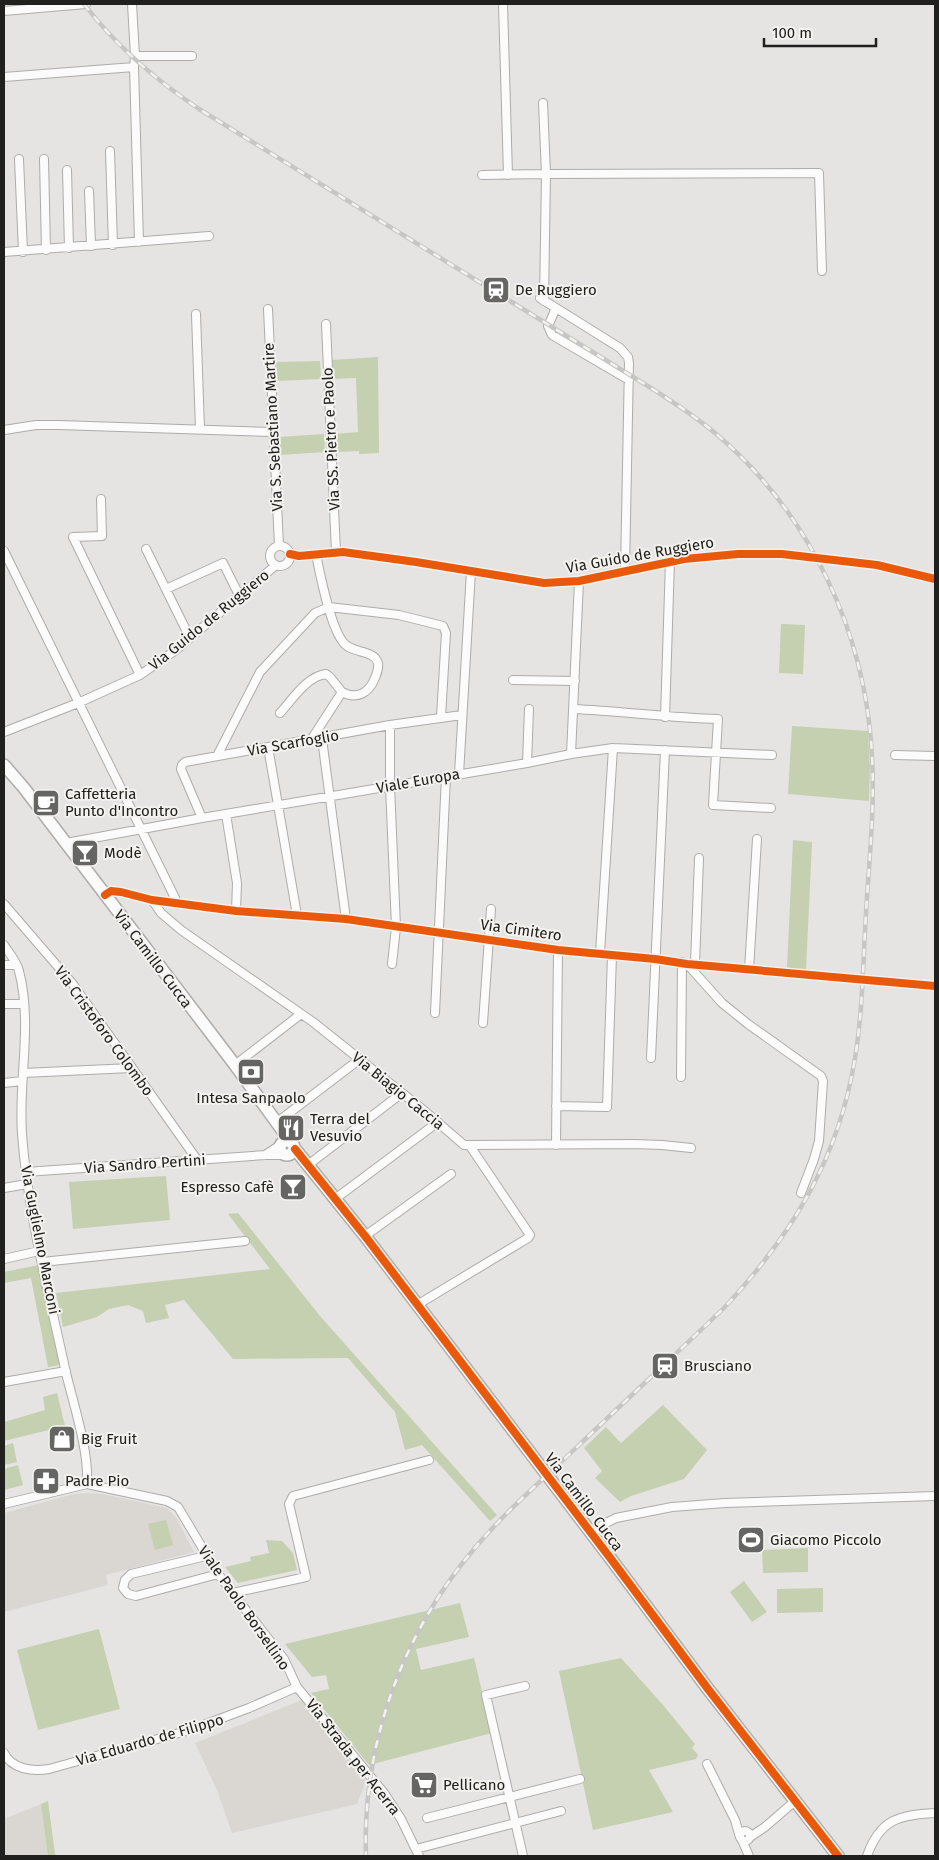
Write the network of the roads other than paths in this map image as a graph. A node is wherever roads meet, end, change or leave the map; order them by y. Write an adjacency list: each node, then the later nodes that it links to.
1 (86, 4): 4 (street)
2 (132, 4): 5 (street)
3 (503, 4): 16 (street)
4 (4, 11)
5 (135, 56): 6 (street); 7 (street)
6 (192, 56)
7 (134, 67): 8 (street); 19 (street)
8 (4, 77)
9 (543, 103): 14 (street)
10 (110, 151): 20 (street)
11 (44, 158): 23 (street)
12 (20, 159): 25 (street)
13 (67, 170): 22 (street)
14 (546, 174): 16 (street); 26 (street); 27 (street)
15 (482, 175): 16 (street)
16 (508, 175)
17 (89, 192): 21 (street)
18 (209, 236): 19 (street)
19 (140, 242): 20 (street)
20 (113, 244): 21 (street)
21 (91, 246): 22 (street)
22 (69, 248): 23 (street)
23 (46, 250): 25 (street)
24 (4, 252): 25 (street)
25 (23, 252)
26 (822, 271)
27 (556, 308): 31 (street); 31 (street)
28 (268, 309): 34 (street, Via S. Sebastiano Martire)
29 (196, 314): 32 (street)
30 (326, 324): 39 (street, Via SS. Pietro e Paolo)
31 (629, 380): 44 (street)
32 (200, 429): 33 (street); 34 (street)
33 (4, 430)
34 (273, 432): 36 (street, Via S. Sebastiano Martire)
35 (101, 499): 52 (street)
36 (279, 546): 40 (street); 43 (street)
37 (146, 549): 48 (street)
38 (4, 551): 56 (street)
39 (336, 553): 41 (street, Via Guido de Ruggiero); 45 (street, Via Guido de Ruggiero)
40 (290, 554): 41 (street, Via Guido de Ruggiero); 43 (street)
41 (316, 554): 50 (street)
42 (670, 561): 44 (street, Via Guido de Ruggiero); 46 (street, Via Guido de Ruggiero); 62 (street)
43 (276, 565): 49 (street, Via Guido de Ruggiero)
44 (625, 570): 47 (street, Via Guido de Ruggiero)
45 (471, 571): 47 (street, Via Guido de Ruggiero); 60 (street)
46 (935, 579)
47 (579, 581): 54 (street)
48 (166, 590): 49 (street); 51 (street)
49 (239, 595): 51 (street, Via Guido de Ruggiero)
50 (329, 607): 55 (street); 61 (street); 74 (street)
51 (190, 638): 52 (street, Via Guido de Ruggiero)
52 (140, 675): 56 (street, Via Guido de Ruggiero)
53 (513, 680): 54 (street)
54 (574, 681): 58 (street)
55 (342, 692): 59 (street); 66 (street)
56 (78, 703): 64 (street, Via Guido de Ruggiero); 86 (street)
57 (529, 709): 76 (street)
58 (573, 709): 62 (street); 71 (street)
59 (280, 713)
60 (462, 715): 61 (street, Via Scarfoglio); 78 (street)
61 (441, 717): 63 (street, Via Scarfoglio)
62 (665, 717): 70 (street)
63 (390, 725): 65 (street, Via Scarfoglio); 80 (street)
64 (4, 732)
65 (322, 738): 66 (street, Via Scarfoglio); 81 (street)
66 (312, 740): 67 (street, Via Scarfoglio)
67 (268, 747): 74 (street, Via Scarfoglio); 82 (street)
68 (613, 748): 69 (street, Viale Europa); 71 (street, Viale Europa); 103 (street)
69 (665, 750): 70 (street, Viale Europa); 105 (street)
70 (716, 752): 72 (street, Viale Europa); 83 (street)
71 (571, 754): 76 (street, Viale Europa)
72 (772, 755)
73 (895, 755): 75 (street)
74 (217, 756): 85 (street, Via Scarfoglio)
75 (935, 756)
76 (527, 763): 78 (street, Viale Europa)
77 (4, 765): 88 (street, Via Camillo Cucca)
78 (459, 774): 79 (street, Viale Europa)
79 (446, 776): 80 (street, Viale Europa); 99 (street)
80 (390, 786): 81 (street, Viale Europa); 98 (street)
81 (330, 796): 82 (street, Viale Europa); 97 (street)
82 (279, 805): 84 (street, Viale Europa); 96 (street)
83 (771, 808)
84 (226, 814): 85 (street, Viale Europa); 95 (street)
85 (202, 818): 86 (street, Viale Europa)
86 (143, 830): 88 (street, Viale Europa); 92 (street)
87 (756, 838): 110 (street)
88 (66, 844): 90 (street, Via Camillo Cucca)
89 (699, 858): 106 (street)
90 (105, 895): 91 (street, Via Cimitero); 119 (street, Via Camillo Cucca)
91 (152, 900): 92 (street, Via Cimitero); 115 (street, Via Biagio Caccia)
92 (177, 902): 95 (street, Via Cimitero)
93 (4, 904): 120 (street, Via Cristoforo Colombo)
94 (491, 909): 100 (street)
95 (236, 911): 96 (street, Via Cimitero)
96 (297, 914): 97 (street, Via Cimitero)
97 (346, 919): 98 (street, Via Cimitero)
98 (396, 927): 99 (street, Via Cimitero); 107 (street)
99 (439, 934): 100 (street, Via Cimitero); 114 (street)
100 (488, 940): 102 (street, Via Cimitero); 116 (street)
101 (4, 945): 109 (street, Via Guglielmo Marconi)
102 (558, 950): 103 (street, Via Cimitero); 125 (street)
103 (600, 953): 104 (street, Via Cimitero)
104 (612, 955): 105 (street, Via Cimitero); 125 (street)
105 (655, 959): 106 (street, Via Cimitero); 117 (street)
106 (688, 963): 110 (street, Via Cimitero); 122 (street); 138 (street)
107 (392, 964)
108 (4, 965): 109 (street)
109 (16, 965): 113 (street, Via Guglielmo Marconi)
110 (749, 970): 111 (street, Via Cimitero)
111 (935, 986)
112 (4, 1004): 113 (street)
113 (24, 1004): 121 (street, Via Guglielmo Marconi)
114 (435, 1012)
115 (301, 1014): 119 (street); 124 (street, Via Biagio Caccia)
116 (483, 1024)
117 (651, 1058)
118 (356, 1062): 127 (street)
119 (235, 1065): 127 (street, Via Camillo Cucca)
120 (131, 1068): 121 (street); 132 (street, Via Cristoforo Colombo)
121 (23, 1077): 123 (street); 134 (street, Via Guglielmo Marconi)
122 (681, 1077)
123 (4, 1083)
124 (402, 1093): 126 (street, Via Biagio Caccia); 133 (street)
125 (556, 1106): 128 (street)
126 (438, 1122): 129 (street, Via Biagio Caccia); 139 (street)
127 (285, 1143): 131 (street, Via Sandro Pertini); 131 (street, Via Sandro Pertini); 133 (street, Via Camillo Cucca)
128 (556, 1145): 129 (street); 130 (street)
129 (470, 1146): 145 (street)
130 (691, 1148)
131 (265, 1155): 132 (street, Via Sandro Pertini)
132 (198, 1161): 134 (street, Via Sandro Pertini)
133 (308, 1165): 139 (street, Via Camillo Cucca)
134 (26, 1172): 136 (street, Via Guglielmo Marconi)
135 (451, 1174): 140 (street)
136 (27, 1184): 137 (street); 142 (street, Via Guglielmo Marconi)
137 (4, 1188)
138 (800, 1193)
139 (336, 1199): 140 (street, Via Camillo Cucca)
140 (365, 1236): 145 (street, Via Camillo Cucca)
141 (246, 1241): 144 (street)
142 (39, 1251): 143 (street); 144 (street, Via Guglielmo Marconi)
143 (4, 1258)
144 (42, 1262): 146 (street, Via Guglielmo Marconi)
145 (417, 1305): 152 (street, Via Camillo Cucca)
146 (66, 1370): 147 (street); 149 (street, Via Guglielmo Marconi)
147 (4, 1382)
148 (429, 1460): 155 (street)
149 (88, 1484): 151 (street); 153 (street, Viale Paolo Borsellino)
150 (935, 1496): 152 (street)
151 (4, 1504)
152 (591, 1534): 162 (street, Via Camillo Cucca)
153 (206, 1556): 154 (street, Viale Paolo Borsellino); 154 (street)
154 (218, 1574): 155 (street, Viale Paolo Borsellino)
155 (233, 1594): 157 (street, Viale Paolo Borsellino)
156 (525, 1686): 161 (street)
157 (297, 1687): 158 (street, Via Eduardo de Filippo); 168 (street, Via Strada per Acerra)
158 (4, 1753)
159 (707, 1764): 167 (street)
160 (580, 1779): 161 (street)
161 (510, 1797): 165 (street); 166 (street)
162 (795, 1801): 167 (street); 171 (street, Via Camillo Cucca)
163 (562, 1811): 166 (street)
164 (935, 1813): 172 (street)
165 (427, 1818)
166 (515, 1823): 168 (street); 170 (street)
167 (746, 1836): 169 (street)
168 (417, 1853)
169 (748, 1854)
170 (523, 1856)
171 (838, 1856)
172 (867, 1856)

